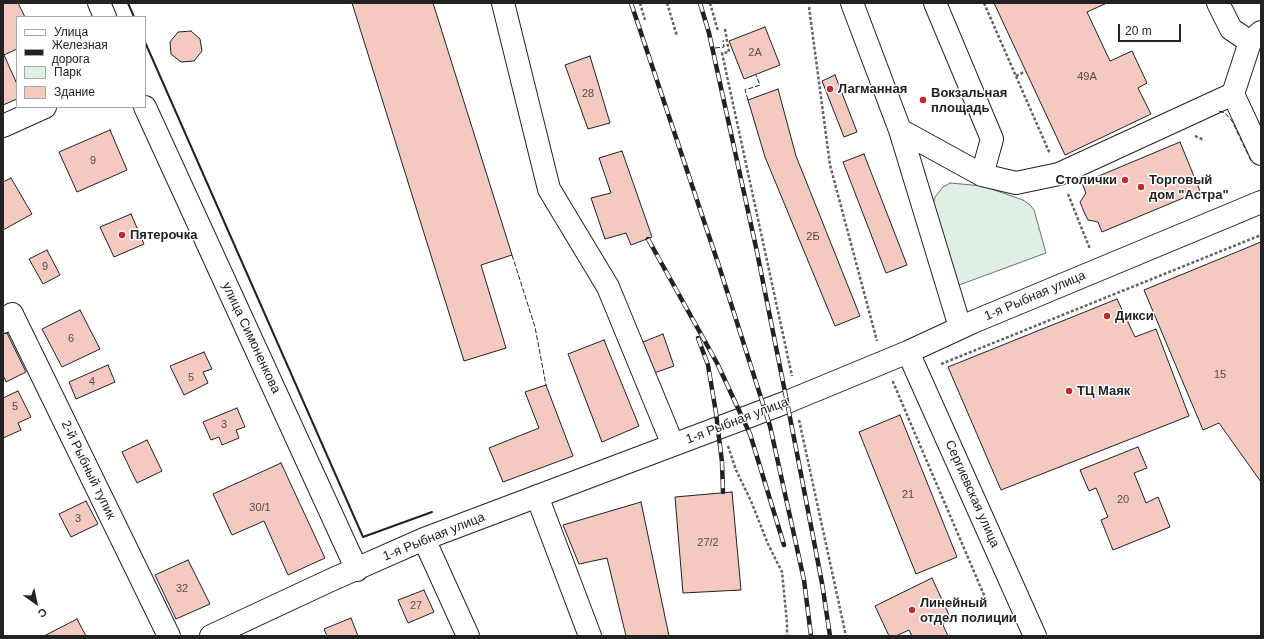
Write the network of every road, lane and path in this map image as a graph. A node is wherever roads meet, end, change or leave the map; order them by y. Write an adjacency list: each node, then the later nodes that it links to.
1 (98, 3): 11 (street)
2 (503, 3): 39 (street)
3 (640, 3): 12 (path)
4 (667, 3): 15 (path)
5 (710, 3): 14 (path)
6 (852, 3): 23 (street)
7 (935, 3): 26 (street)
8 (984, 3): 18 (path)
9 (1218, 3): 16 (street)
10 (809, 7): 33 (path)
11 (104, 16)
12 (645, 20)
13 (725, 29): 37 (path)
14 (718, 31)
15 (677, 36)
16 (1256, 37): 19 (street)
17 (1026, 72): 18 (path)
18 (1016, 76): 25 (path)
19 (1233, 94): 24 (street); 26 (street)
20 (43, 108): 22 (street)
21 (145, 108): 42 (street, улица Симоненкова)
22 (3, 126)
23 (900, 130): 26 (street); 32 (street)
24 (1261, 154)
25 (1052, 158)
26 (982, 175)
27 (1067, 191): 30 (path)
28 (1261, 202): 32 (street, 1-я Рыбная улица)
29 (1261, 235): 35 (path)
30 (1090, 249)
31 (3, 322): 44 (street, 2-й Рыбный тупик)
32 (960, 328): 34 (street, 1-я Рыбная улица)
33 (877, 341)
34 (908, 352): 37 (street, 1-я Рыбная улица); 50 (street, Сергиевская улица)
35 (941, 364)
36 (893, 382): 43 (path)
37 (797, 408): 39 (street, 1-я Рыбная улица); 49 (path)
38 (728, 444): 48 (path)
39 (673, 445): 40 (street, 1-я Рыбная улица)
40 (537, 496): 41 (street, 1-я Рыбная улица); 47 (street)
41 (424, 539): 42 (street, 1-я Рыбная улица); 46 (street)
42 (357, 570): 45 (street, 1-я Рыбная улица)
43 (987, 602)
44 (169, 636)
45 (211, 636)
46 (468, 636)
47 (590, 636)
48 (787, 636)
49 (846, 636)
50 (1035, 636)

